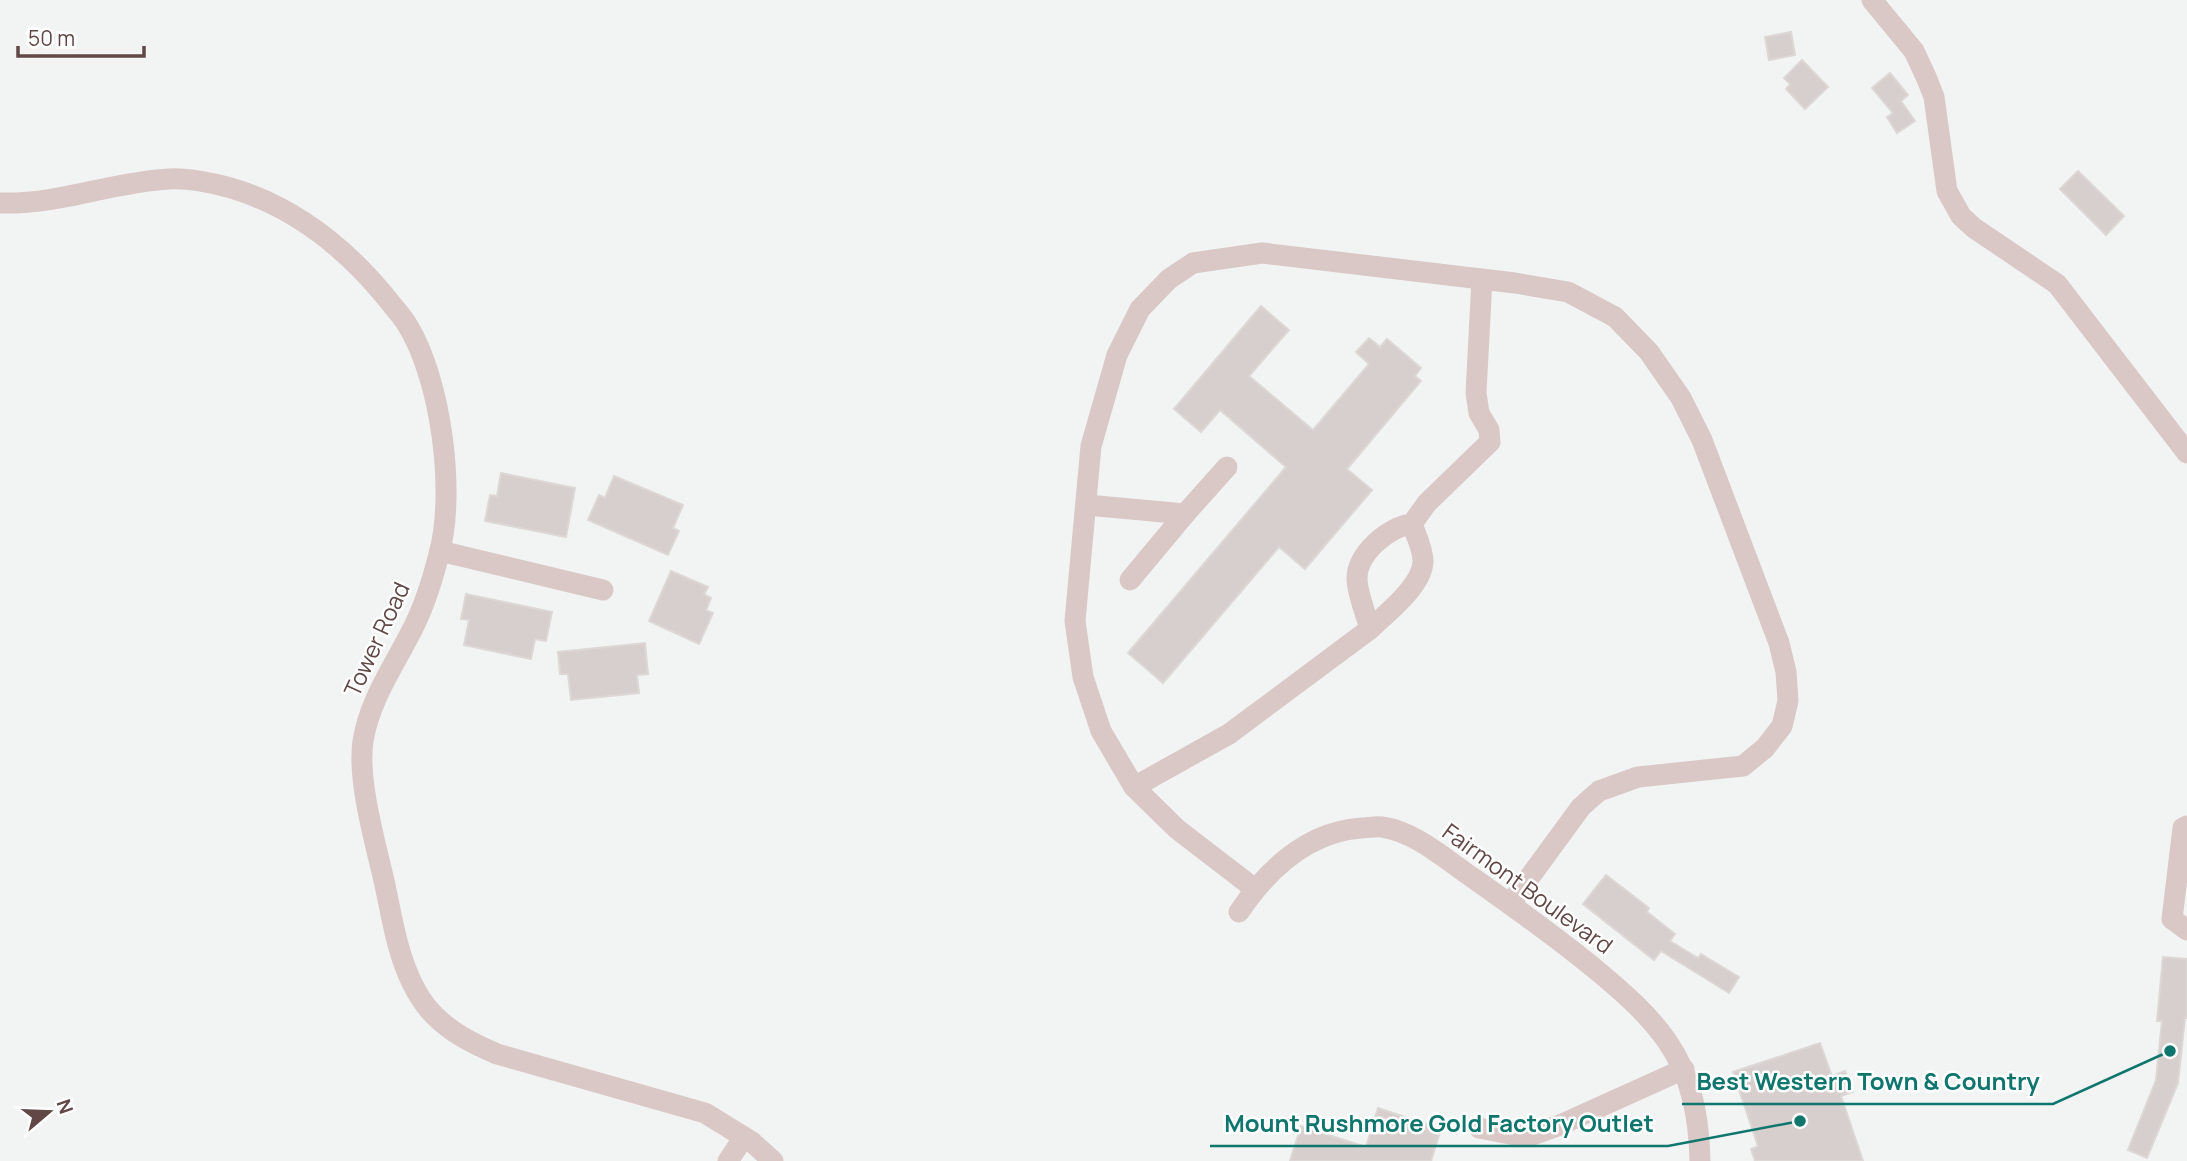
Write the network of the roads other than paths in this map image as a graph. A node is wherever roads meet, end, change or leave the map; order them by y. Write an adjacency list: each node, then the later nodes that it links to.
1 (1872, 0): 4 (street)
2 (0, 203): 9 (street, Tower Road)
3 (1482, 279): 6 (street); 8 (street); 16 (street)
4 (2187, 453)
5 (1227, 467): 7 (street)
6 (1087, 505): 7 (street); 13 (street)
7 (1185, 514): 10 (street)
8 (1412, 524): 12 (street); 12 (street)
9 (440, 551): 11 (street); 21 (street, Tower Road)
10 (1130, 580)
11 (603, 590)
12 (1370, 629): 13 (street)
13 (1134, 788): 15 (street)
14 (2187, 826): 18 (street)
15 (1255, 889): 16 (street, Fairmont Boulevard); 17 (street, Fairmont Boulevard)
16 (1510, 904): 19 (street, Fairmont Boulevard)
17 (1239, 912)
18 (2187, 930)
19 (1684, 1069): 20 (street); 24 (street, Fairmont Boulevard)
20 (1479, 1128)
21 (744, 1136): 22 (street); 23 (street, Tower Road)
22 (728, 1161)
23 (773, 1161)
24 (1700, 1161)

